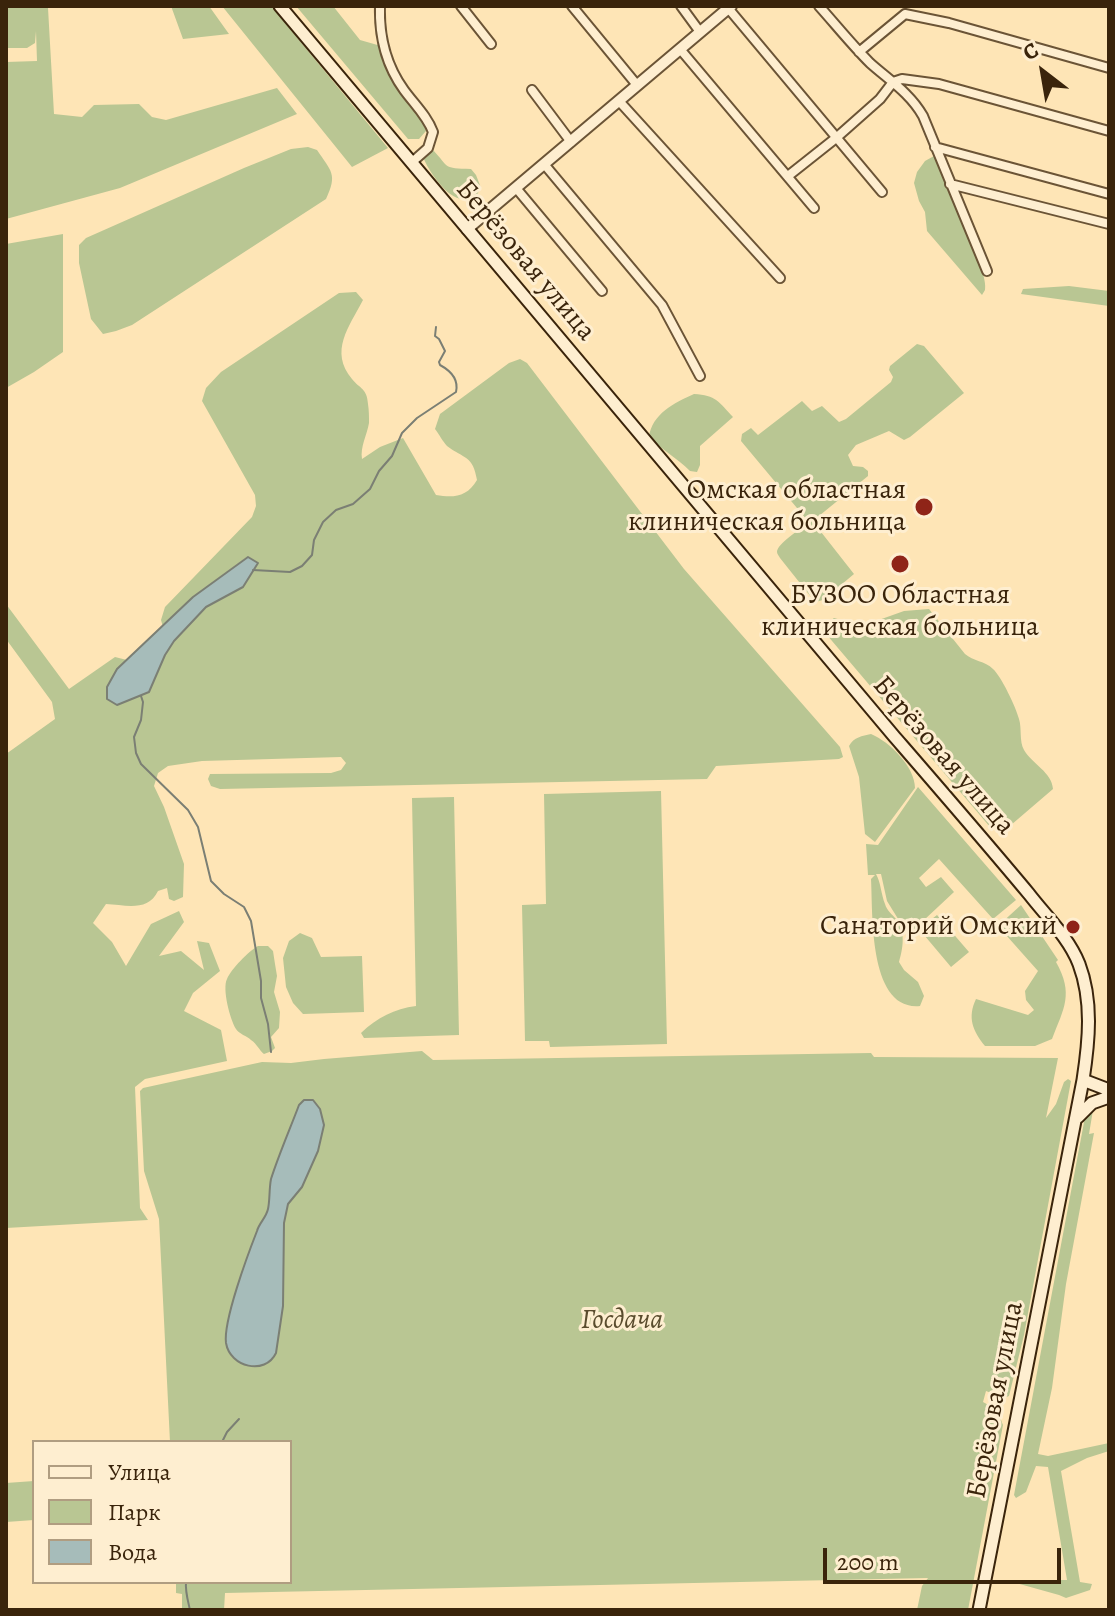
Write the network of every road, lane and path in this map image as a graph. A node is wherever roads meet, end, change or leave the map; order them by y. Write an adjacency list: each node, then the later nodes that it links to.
1 (280, 6): 21 (main road, Берёзовая улица)
2 (380, 6): 21 (street)
3 (461, 6): 9 (street)
4 (572, 6): 14 (street)
5 (681, 6): 8 (street)
6 (819, 6): 11 (street)
7 (730, 7): 8 (street); 18 (street)
8 (700, 32): 10 (street)
9 (491, 44)
10 (680, 49): 14 (street); 23 (street)
11 (859, 52): 12 (street); 13 (street)
12 (1109, 68)
13 (893, 82): 17 (street); 18 (street); 20 (street)
14 (637, 85): 16 (street)
15 (532, 90): 19 (street)
16 (619, 101): 19 (street); 32 (street)
17 (1109, 131)
18 (836, 138): 23 (street); 26 (street)
19 (571, 142): 22 (street)
20 (935, 147): 24 (street); 27 (street)
21 (411, 163): 30 (main road, Берёзовая улица)
22 (544, 164): 25 (street); 34 (street)
23 (788, 176): 28 (street)
24 (950, 184): 29 (street); 31 (street)
25 (516, 188): 30 (street); 33 (street)
26 (882, 192)
27 (1109, 194)
28 (814, 208)
29 (1109, 224)
30 (467, 229): 35 (main road, Берёзовая улица)
31 (987, 271)
32 (780, 278)
33 (602, 291)
34 (700, 376)
35 (1083, 1080): 36 (main road); 37 (main road); 39 (main road, Берёзовая улица)
36 (1109, 1083)
37 (1109, 1090)
38 (1109, 1097): 39 (main road)
39 (1074, 1125): 40 (main road, Берёзовая улица)
40 (979, 1610)

